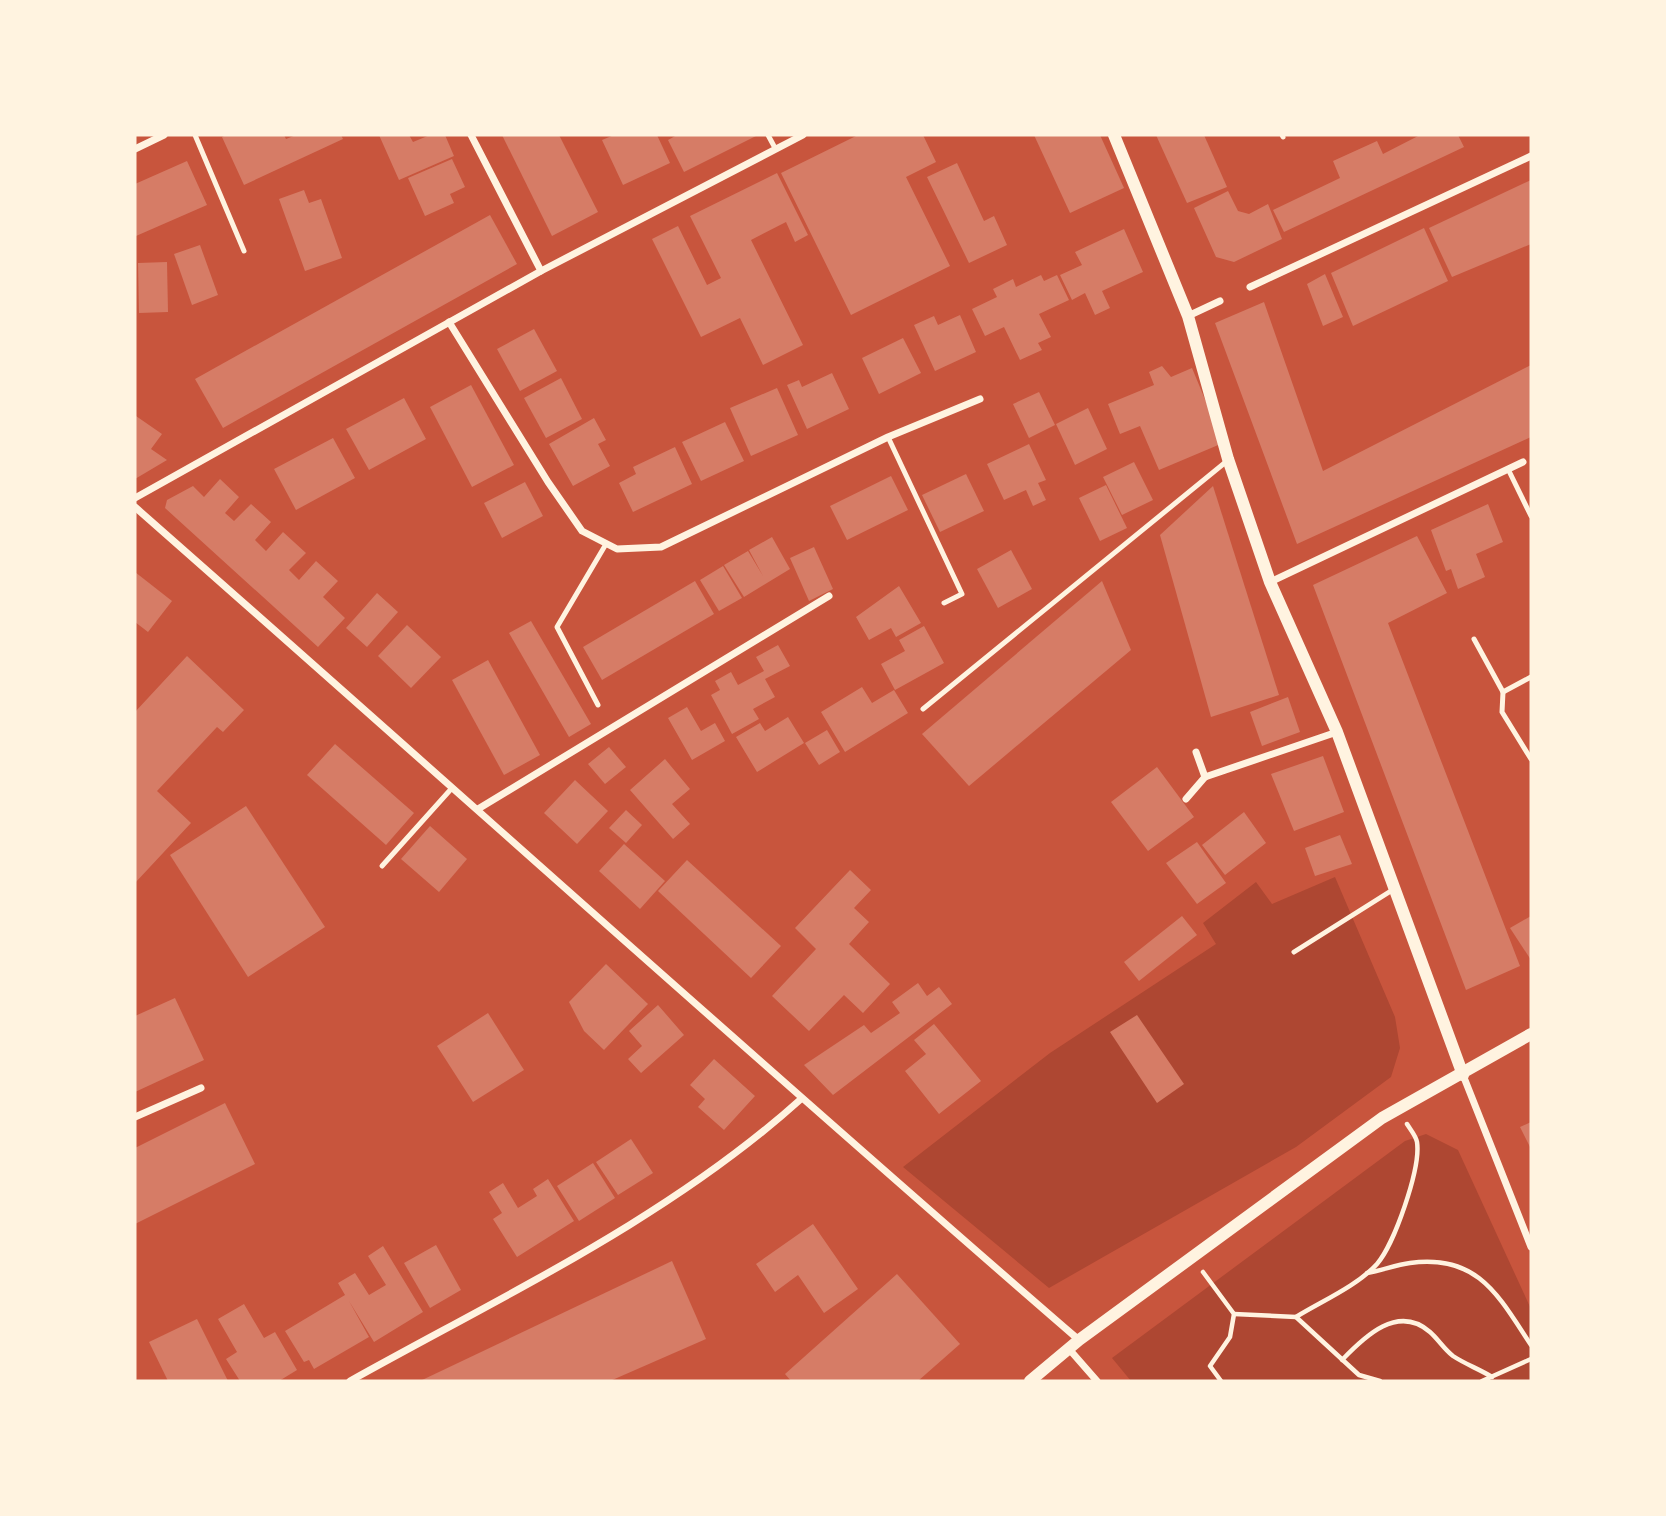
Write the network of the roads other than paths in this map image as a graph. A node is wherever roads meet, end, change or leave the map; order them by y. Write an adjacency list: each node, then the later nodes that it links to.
1 (164, 135): 8 (street)
2 (195, 135): 10 (lane)
3 (471, 135): 11 (street)
4 (768, 135): 7 (lane)
5 (803, 135): 7 (street)
6 (1114, 135): 14 (street)
7 (775, 148): 11 (street)
8 (135, 149)
9 (1531, 156): 12 (street)
10 (244, 251)
11 (541, 271): 15 (street)
12 (1250, 287)
13 (1220, 302): 14 (street)
14 (1188, 316): 18 (street)
15 (449, 322): 21 (street); 24 (street)
16 (981, 399): 17 (street)
17 (888, 437): 24 (street); 27 (lane)
18 (1228, 459): 25 (street); 32 (lane)
19 (1523, 462): 20 (street)
20 (1508, 469): 23 (lane); 25 (street)
21 (135, 498)
22 (135, 507): 37 (street)
23 (1531, 516)
24 (606, 544): 31 (lane)
25 (1270, 582): 33 (street)
26 (830, 596): 39 (street)
27 (944, 603)
28 (1474, 639): 30 (lane)
29 (1531, 677): 30 (lane)
30 (1503, 692): 35 (lane)
31 (598, 705)
32 (923, 709)
33 (1337, 732): 36 (street); 41 (street)
34 (1196, 752): 36 (street)
35 (1531, 759)
36 (1205, 776): 38 (street)
37 (453, 787): 39 (street); 40 (lane)
38 (1186, 799)
39 (478, 809): 46 (street)
40 (382, 866)
41 (1394, 889): 42 (lane); 44 (street)
42 (1294, 952)
43 (1531, 1034): 44 (street)
44 (1462, 1075): 48 (street); 49 (street)
45 (201, 1088): 47 (street)
46 (801, 1100): 49 (street); 50 (street)
47 (135, 1117)
48 (1531, 1247)
49 (1074, 1344): 51 (street); 52 (street)
50 (350, 1381)
51 (1030, 1381)
52 (1097, 1381)

